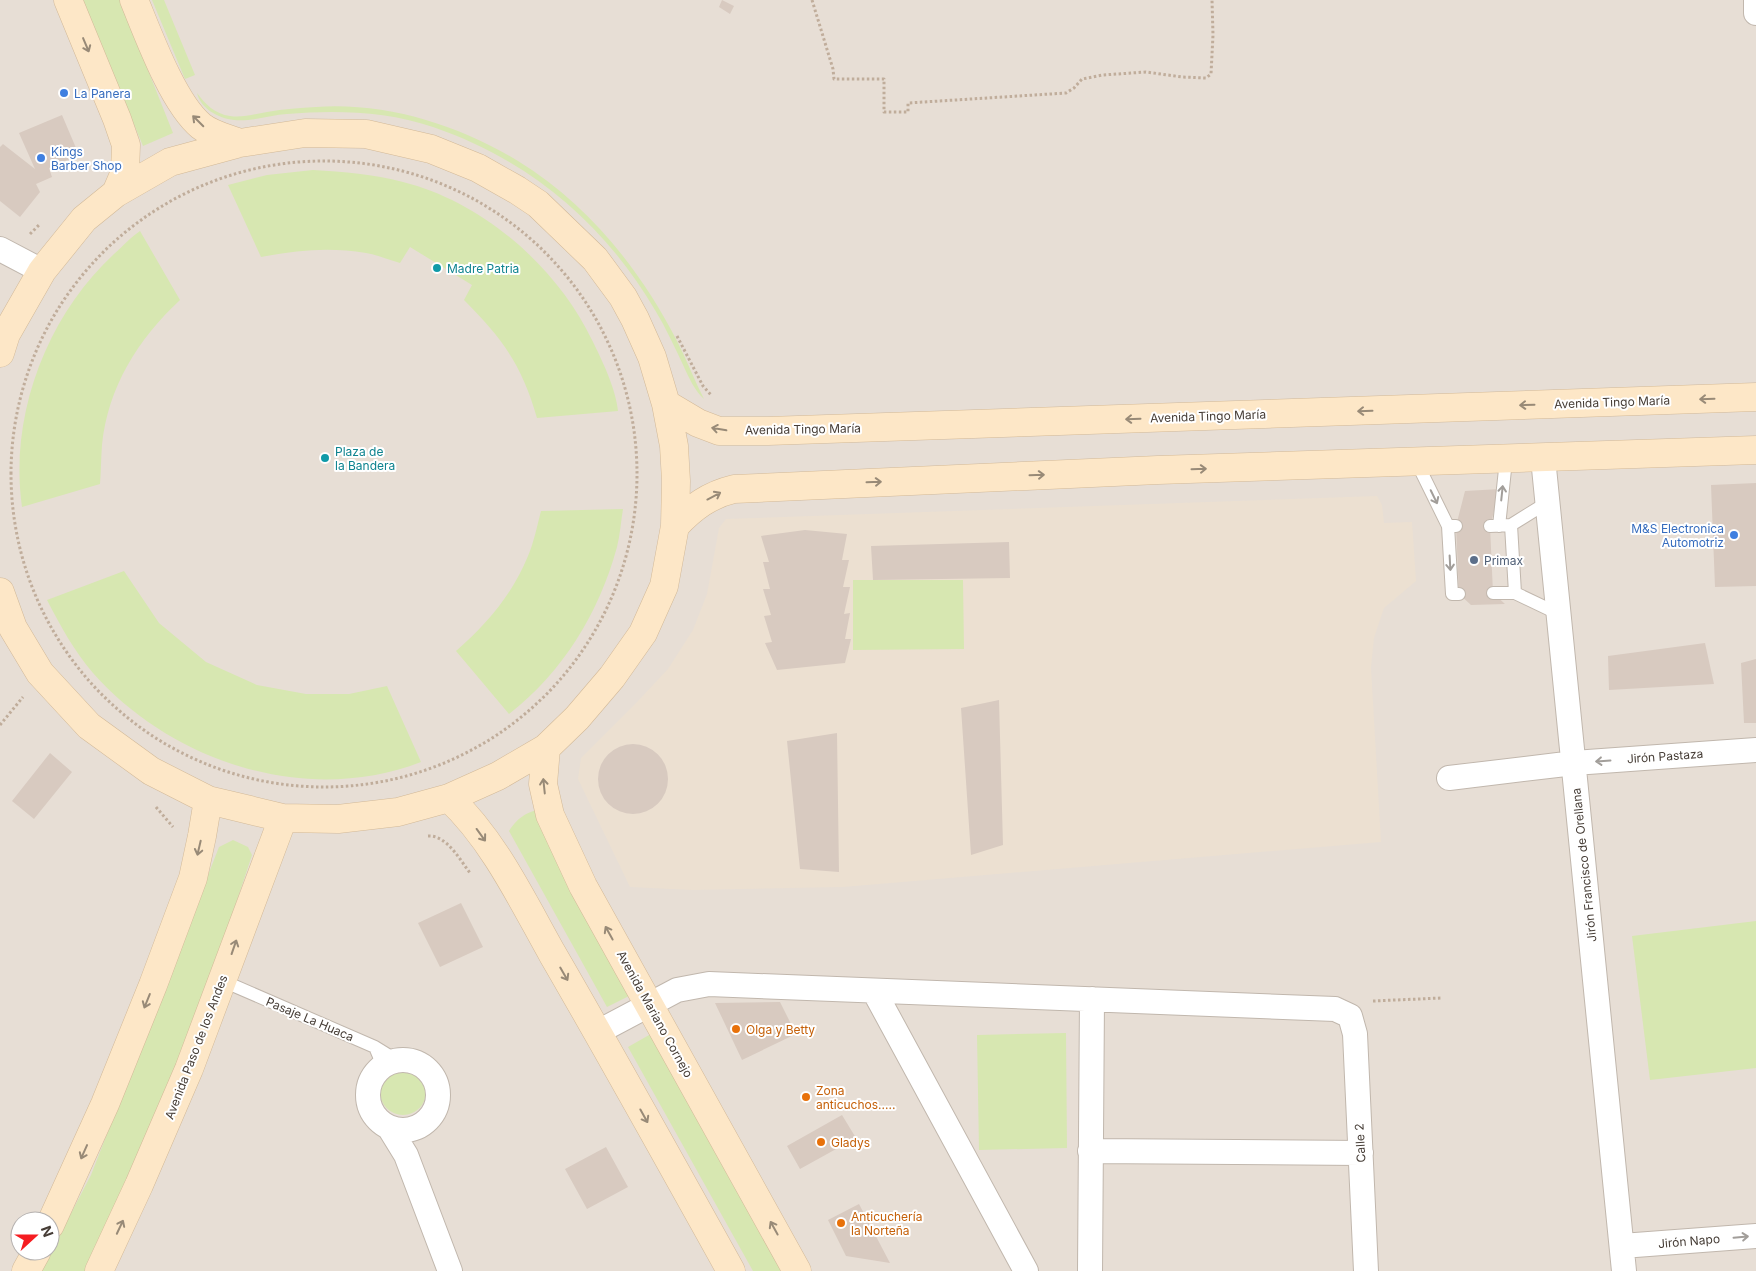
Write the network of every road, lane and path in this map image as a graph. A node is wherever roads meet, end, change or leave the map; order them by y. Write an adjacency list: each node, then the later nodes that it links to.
1 (68, 0): 8 (main road, one-way to 8)
2 (134, 0): 7 (main road, one-way to 2)
3 (812, 0): 4 (path)
4 (1212, 0)
5 (1756, 0): 6 (street)
6 (1756, 13)
7 (240, 142): 8 (main road); 14 (main road)
8 (116, 192): 11 (main road)
9 (42, 222): 10 (path)
10 (5, 252): 11 (street)
11 (42, 271): 12 (main road)
12 (0, 353)
13 (1756, 397): 14 (main road, Avenida Tingo María, one-way to 14)
14 (666, 404): 20 (main road)
15 (1756, 450): 16 (main road)
16 (1543, 458): 17 (main road); 19 (street, Jirón Francisco de Orellana)
17 (1506, 460): 18 (main road); 21 (lane, one-way to 17)
18 (1418, 462): 20 (main road, one-way to 18); 24 (lane, one-way to 24)
19 (1548, 502): 21 (lane); 26 (street, Jirón Francisco de Orellana)
20 (675, 526): 31 (main road)
21 (1500, 526): 23 (lane)
22 (0, 592): 27 (main road)
23 (1515, 593): 25 (lane); 26 (lane)
24 (1459, 594)
25 (1493, 594)
26 (1558, 614): 33 (street, Jirón Francisco de Orellana)
27 (6, 627): 36 (main road)
28 (25, 695): 30 (path)
29 (126, 717): 29 (path)
30 (0, 725)
31 (546, 748): 35 (main road); 44 (main road, Avenida Mariano Cornejo, one-way to 31)
32 (1756, 750): 33 (street, Jirón Pastaza, one-way to 33)
33 (1574, 763): 34 (street, Jirón Pastaza); 55 (street, Jirón Francisco de Orellana)
34 (1449, 778)
35 (449, 798): 37 (main road); 46 (main road, one-way to 46)
36 (208, 800): 37 (main road); 53 (main road, one-way to 53)
37 (283, 818): 40 (main road, Avenida Paso de los Andes, one-way to 37)
38 (426, 836): 39 (path)
39 (471, 874)
40 (223, 982): 47 (lane, Pasaje La Huaca); 56 (main road, Avenida Paso de los Andes, one-way to 40)
41 (874, 991): 42 (street); 44 (street); 60 (street)
42 (1092, 998): 45 (street); 50 (street)
43 (1441, 998): 45 (path)
44 (649, 1004): 46 (street); 59 (main road, Avenida Mariano Cornejo, one-way to 44)
45 (1350, 1016): 51 (street, Calle 2)
46 (598, 1032): 58 (main road, one-way to 58)
47 (385, 1058): 48 (street); 49 (street)
48 (418, 1128): 49 (street); 52 (street)
49 (390, 1129): 52 (street)
50 (1090, 1151): 51 (street); 61 (street)
51 (1361, 1153): 62 (street, Calle 2)
52 (406, 1155): 57 (street)
53 (56, 1211)
54 (1756, 1236): 55 (street, Jirón Napo, one-way to 54)
55 (1622, 1246): 63 (street, Jirón Francisco de Orellana)
56 (99, 1271)
57 (450, 1271)
58 (731, 1271)
59 (797, 1271)
60 (1026, 1271)
61 (1090, 1271)
62 (1366, 1271)
63 (1624, 1271)

